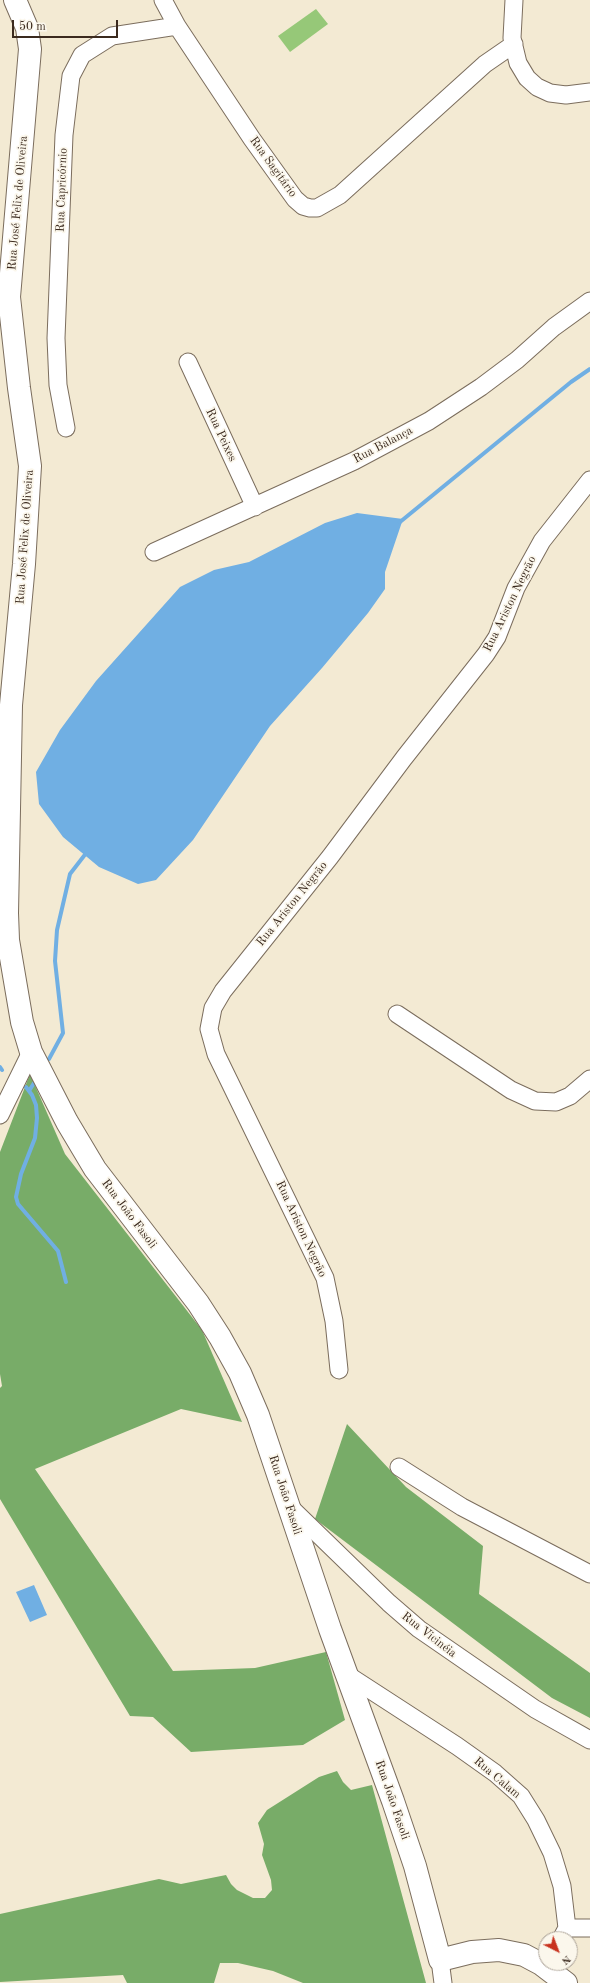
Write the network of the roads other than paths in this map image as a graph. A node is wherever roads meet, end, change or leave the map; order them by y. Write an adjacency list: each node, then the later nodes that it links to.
1 (15, 0): 7 (main road, Rua José Felix de Oliveira)
2 (163, 0): 4 (street, Rua Sagitário)
3 (514, 0): 5 (street)
4 (177, 26): 5 (street, Rua Sagitário); 10 (street, Rua Capricórnio)
5 (514, 44): 6 (street)
6 (590, 92)
7 (5, 298): 14 (main road, Rua José Felix de Oliveira)
8 (590, 301): 12 (street, Rua Balança)
9 (188, 362): 12 (street, Rua Peixes)
10 (66, 428)
11 (590, 480): 19 (street, Rua Ariston Negrão)
12 (255, 507): 13 (street, Rua Balança)
13 (154, 552)
14 (4, 913): 16 (main road, Rua José Felix de Oliveira)
15 (397, 1014): 17 (street)
16 (31, 1052): 18 (street); 21 (main road, Rua João Fasoli)
17 (590, 1079)
18 (0, 1115)
19 (339, 1370)
20 (399, 1467): 22 (street)
21 (288, 1505): 23 (main road, Rua João Fasoli); 24 (street, Rua Vicinéia)
22 (590, 1574)
23 (346, 1674): 26 (street, Rua Calam); 28 (main road, Rua João Fasoli)
24 (590, 1740)
25 (590, 1928): 27 (street)
26 (564, 1931)
27 (577, 1931)
28 (440, 1960): 29 (main road); 31 (street, Rua João Fasoli)
29 (538, 1960)
30 (554, 1971): 32 (main road)
31 (443, 1983)
32 (566, 1983)

